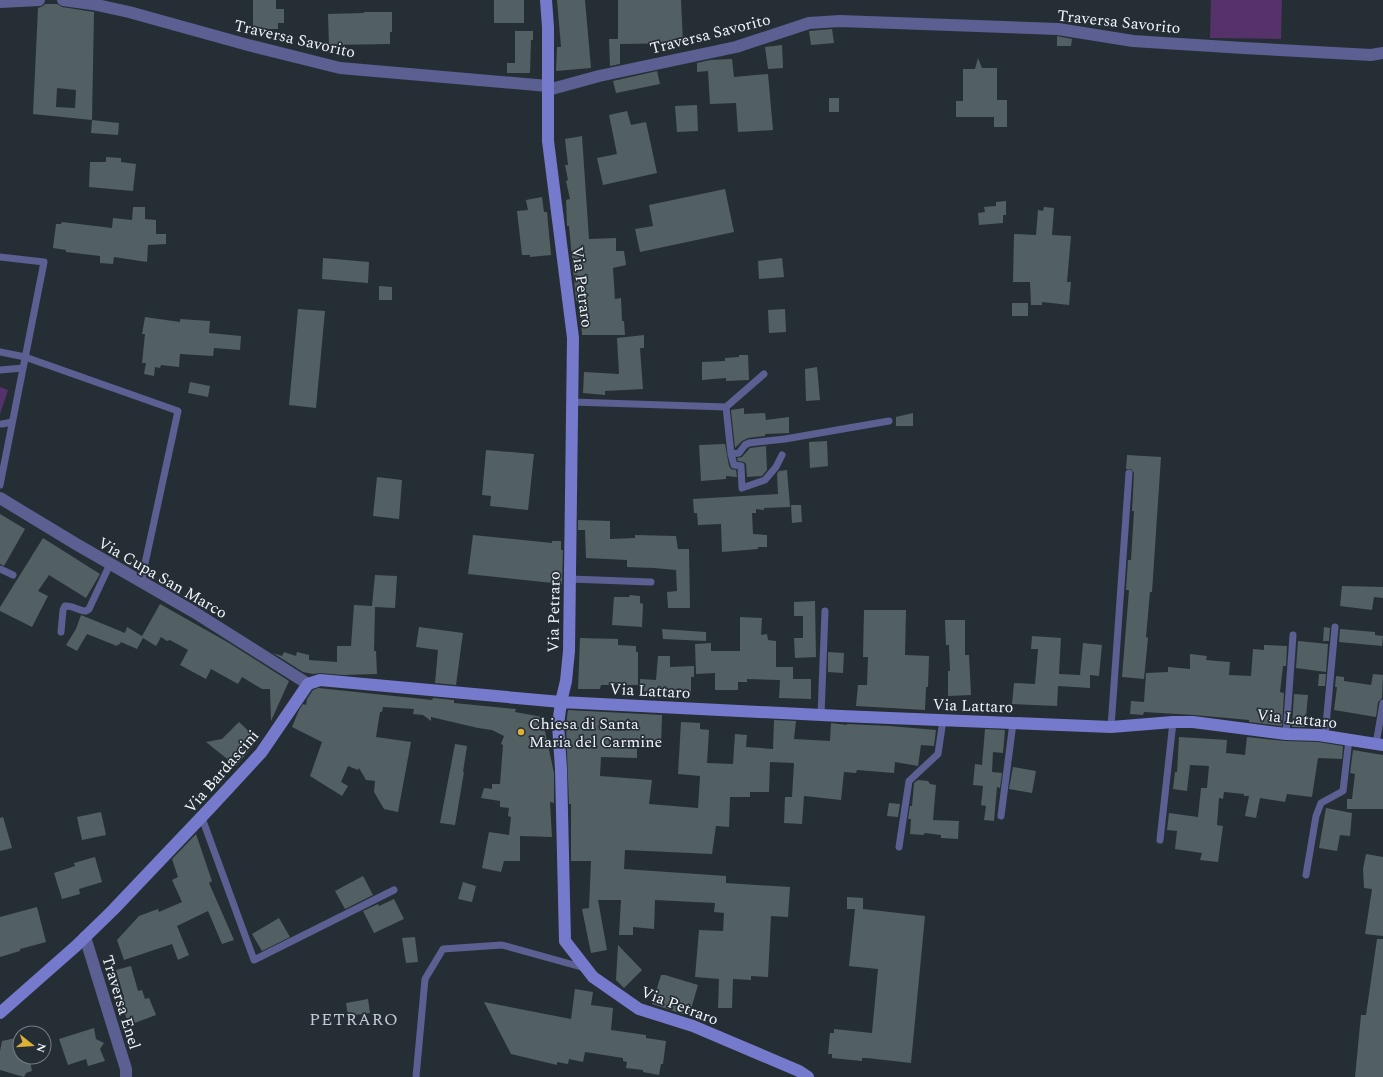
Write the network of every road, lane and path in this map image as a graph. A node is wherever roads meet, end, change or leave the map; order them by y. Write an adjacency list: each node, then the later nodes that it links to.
1 (39, 0): 4 (street)
2 (63, 0): 6 (street, Traversa Savorito)
3 (546, 0): 6 (street, Via Petraro)
4 (0, 2)
5 (1383, 53): 6 (street, Traversa Savorito)
6 (548, 88): 13 (street, Via Petraro)
7 (0, 257): 9 (lane)
8 (0, 352): 9 (lane)
9 (25, 357): 10 (lane); 27 (lane)
10 (23, 368): 11 (lane); 16 (lane)
11 (0, 370)
12 (764, 374): 14 (lane)
13 (572, 402): 14 (lane); 26 (street, Via Petraro)
14 (726, 406): 18 (lane)
15 (889, 421): 18 (lane)
16 (12, 422): 17 (lane); 21 (lane)
17 (2, 424)
18 (731, 454): 19 (lane)
19 (782, 455)
20 (1129, 473): 40 (lane)
21 (0, 484)
22 (0, 498): 23 (street, Via Cupa San Marco)
23 (110, 564): 27 (street, Via Cupa San Marco); 31 (lane)
24 (0, 569): 25 (lane)
25 (13, 575)
26 (570, 579): 28 (lane); 34 (street, Via Petraro)
27 (141, 582): 33 (street, Via Cupa San Marco)
28 (651, 582)
29 (825, 611): 36 (lane)
30 (1335, 627): 42 (lane)
31 (61, 632)
32 (1293, 635): 41 (lane)
33 (308, 684): 34 (street); 46 (street, Via Bardascini)
34 (561, 702): 36 (street, Via Lattaro); 52 (street, Via Petraro)
35 (1383, 703): 44 (lane)
36 (821, 715): 37 (street, Via Lattaro)
37 (943, 720): 39 (street, Via Lattaro); 48 (lane)
38 (1173, 722): 40 (street, Via Lattaro); 41 (street, Via Lattaro); 47 (lane)
39 (1013, 723): 40 (street, Via Lattaro); 45 (lane)
40 (1111, 727)
41 (1286, 734): 42 (street, Via Lattaro)
42 (1325, 736): 43 (street, Via Lattaro)
43 (1349, 740): 44 (street, Via Lattaro); 49 (lane)
44 (1380, 744)
45 (1001, 816)
46 (202, 818): 50 (lane); 51 (street, Via Bardascini)
47 (1160, 840)
48 (899, 847)
49 (1306, 875)
50 (394, 890)
51 (85, 937): 53 (street, Via Bardascini); 54 (street, Traversa Enel)
52 (587, 969): 55 (lane); 56 (street, Via Petraro)
53 (0, 1013)
54 (126, 1077)
55 (416, 1077)
56 (808, 1077)

